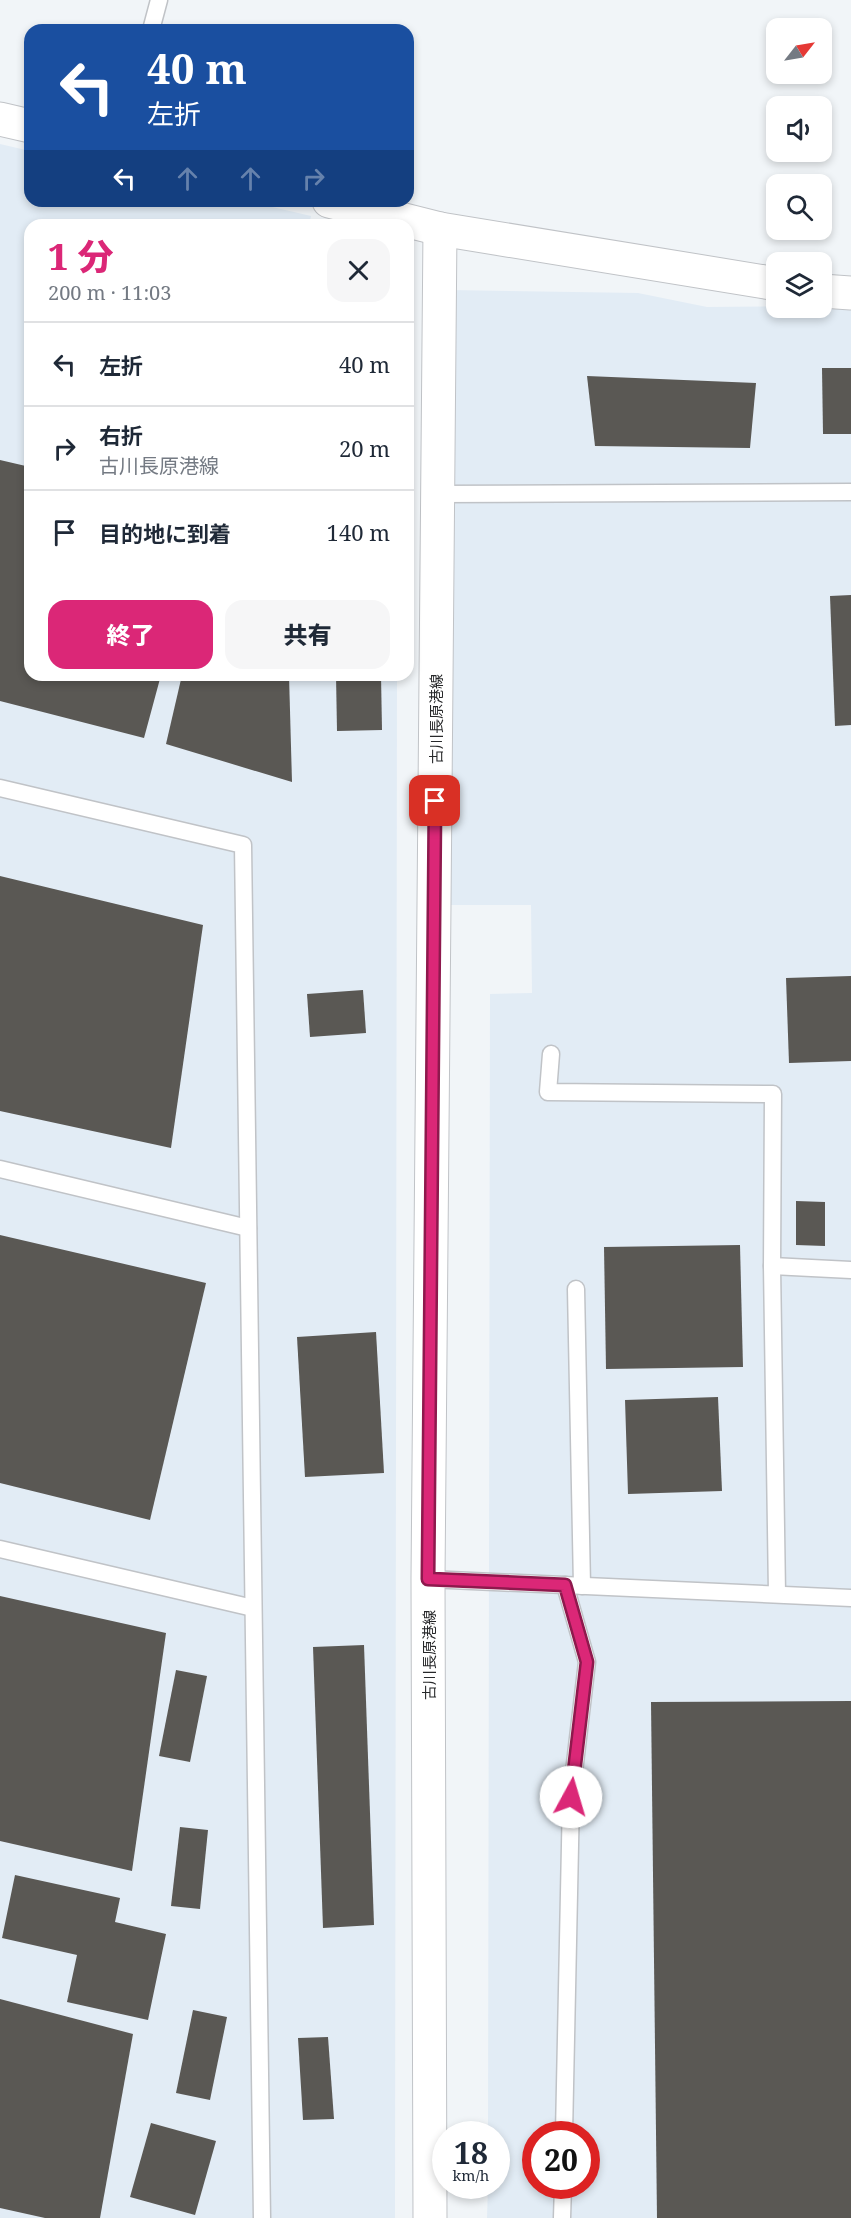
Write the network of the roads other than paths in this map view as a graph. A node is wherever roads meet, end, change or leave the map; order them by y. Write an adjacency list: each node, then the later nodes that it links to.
1 (159, 0): 2 (lane)
2 (153, 24)
3 (0, 119): 4 (main road)
4 (24, 125)
5 (353, 207): 6 (main road)
6 (400, 219)
7 (414, 222): 8 (main road)
8 (440, 229): 9 (main road); 13 (main road, 古川長原港線)
9 (766, 282)
10 (832, 292): 11 (main road)
11 (851, 293)
12 (851, 492): 13 (lane)
13 (437, 494): 22 (main road, 古川長原港線)
14 (0, 788): 17 (lane)
15 (551, 1054): 18 (lane)
16 (0, 1169): 17 (lane)
17 (248, 1228): 27 (lane)
18 (772, 1266): 19 (lane); 25 (lane)
19 (851, 1270)
20 (576, 1289): 24 (lane)
21 (0, 1548): 27 (lane)
22 (428, 1579): 23 (lane); 31 (main road, 古川長原港線)
23 (565, 1585): 24 (lane); 28 (lane)
24 (582, 1586): 25 (lane)
25 (777, 1594): 26 (lane)
26 (851, 1598)
27 (253, 1608): 30 (lane)
28 (564, 2121)
29 (563, 2199): 32 (lane)
30 (262, 2218)
31 (430, 2218)
32 (562, 2218)

